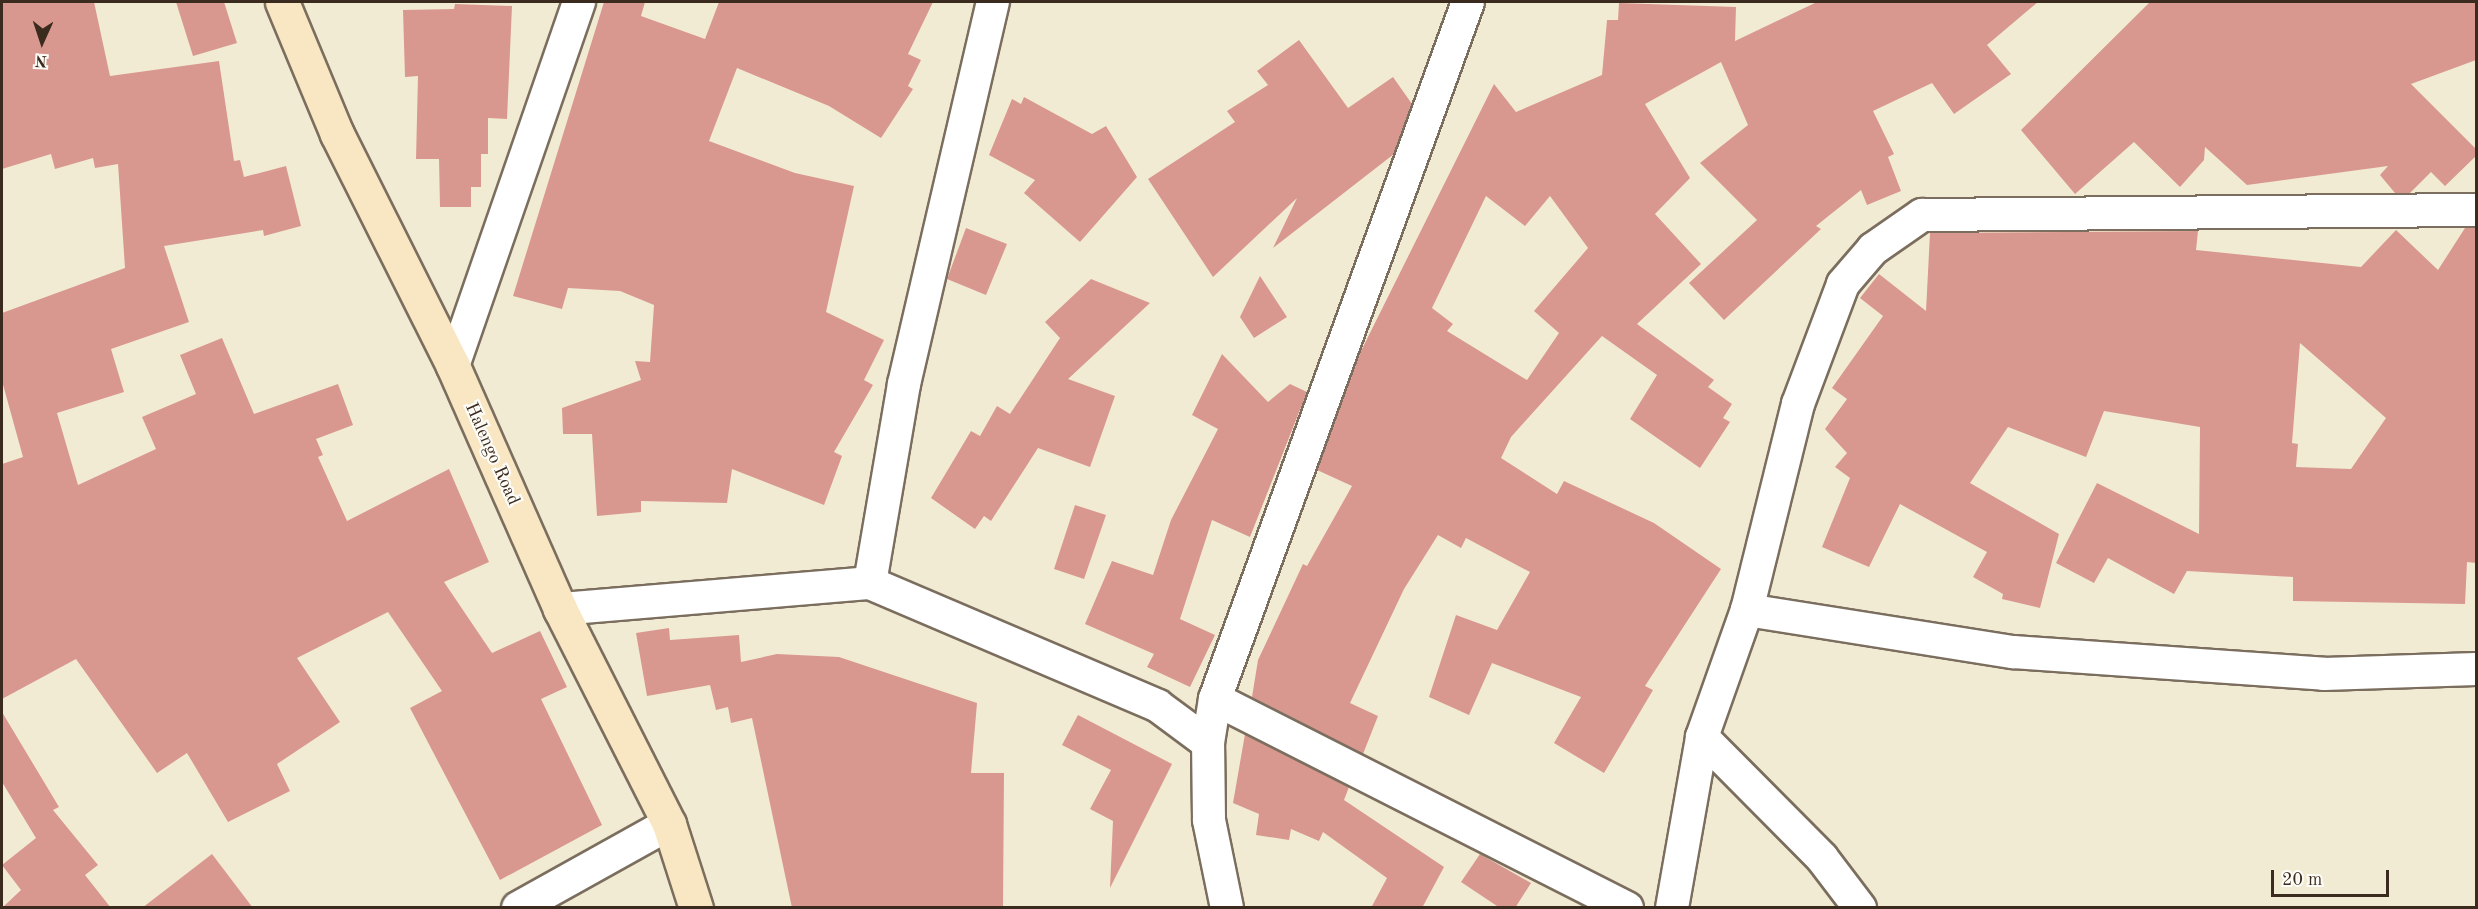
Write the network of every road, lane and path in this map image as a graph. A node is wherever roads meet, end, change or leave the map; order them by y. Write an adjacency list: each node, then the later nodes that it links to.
1 (282, 2): 6 (street, Halengo Road)
2 (579, 2): 6 (street)
3 (993, 2): 7 (street)
4 (1468, 2): 11 (street)
5 (2476, 210): 9 (street)
6 (453, 366): 8 (street, Halengo Road)
7 (870, 583): 8 (street); 13 (street)
8 (560, 609): 14 (street, Halengo Road)
9 (1747, 610): 10 (street); 12 (street)
10 (2476, 669)
11 (1215, 699): 13 (street); 18 (street)
12 (1702, 737): 19 (street); 20 (street)
13 (1208, 742): 17 (street)
14 (669, 824): 15 (street); 16 (street, Halengo Road)
15 (518, 908)
16 (696, 908)
17 (1227, 908)
18 (1627, 908)
19 (1672, 908)
20 (1860, 908)

